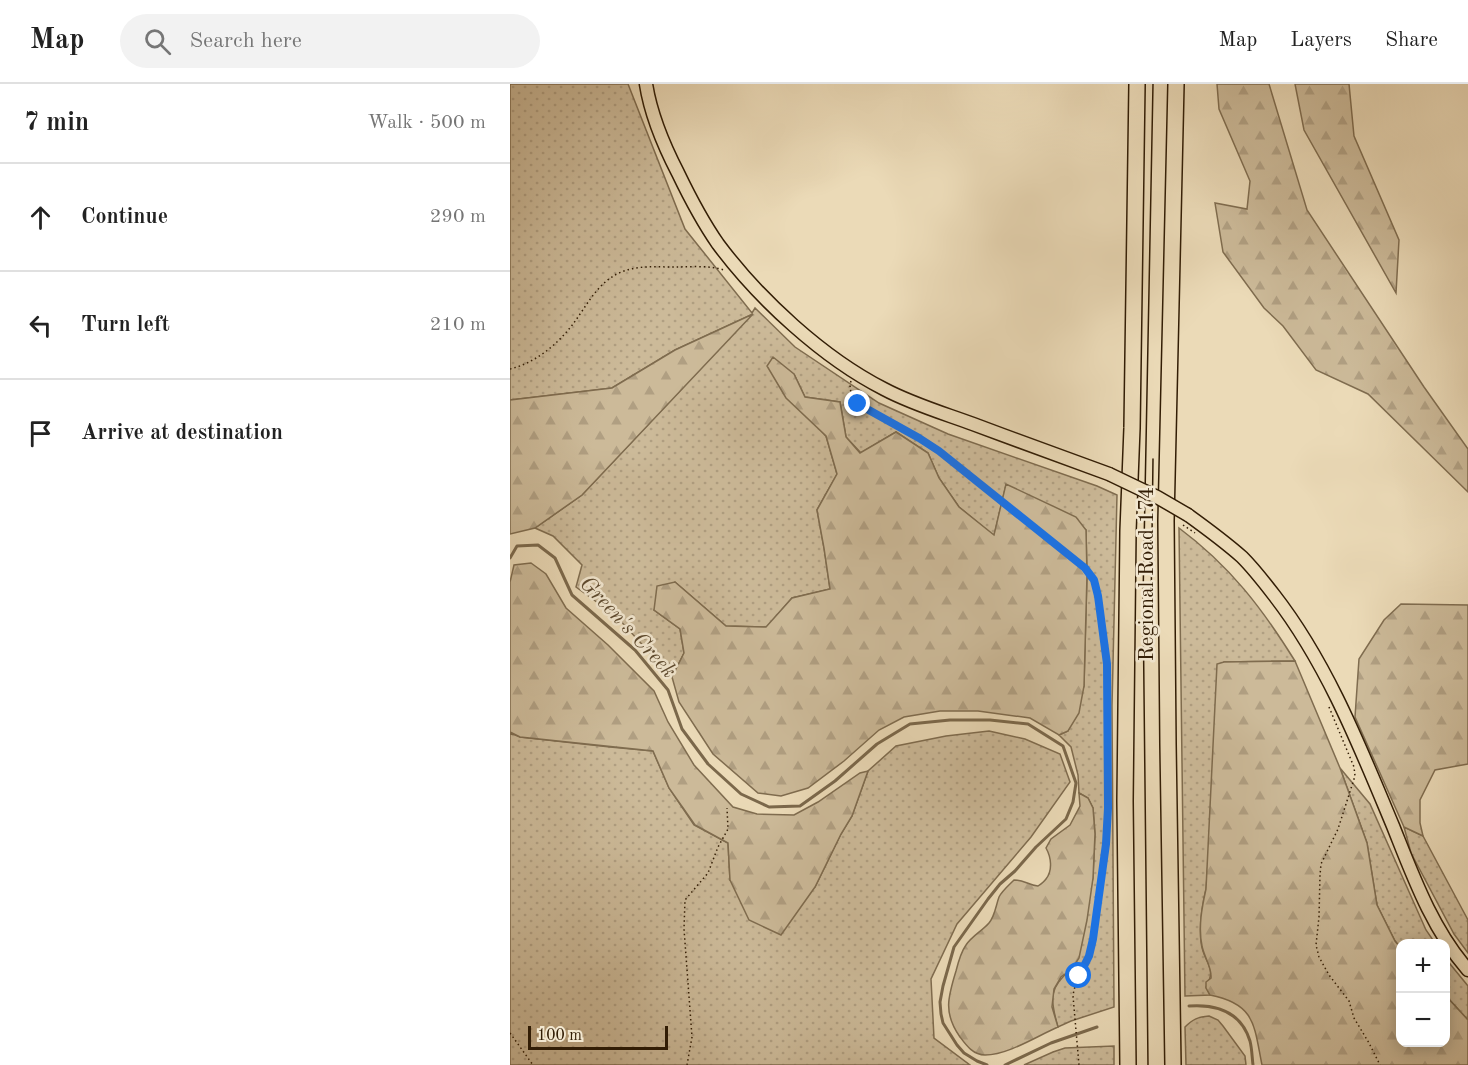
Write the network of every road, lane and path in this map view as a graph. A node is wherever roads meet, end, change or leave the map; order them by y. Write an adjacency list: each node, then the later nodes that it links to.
1 (646, 84): 9 (main road, bridge)
2 (1137, 84): 15 (highway, Regional Road 174)
3 (1176, 84): 10 (highway, Regional Road 174)
4 (698, 267): 5 (path)
5 (510, 369)
6 (851, 381): 14 (path)
7 (1325, 699): 18 (path)
8 (727, 808): 13 (path)
9 (1468, 970)
10 (1173, 998): 16 (highway, Regional Road 174); 17 (highway)
11 (510, 1034): 12 (path)
12 (533, 1065)
13 (687, 1065)
14 (1079, 1065)
15 (1128, 1065)
16 (1173, 1065)
17 (1182, 1065)
18 (1380, 1065)

